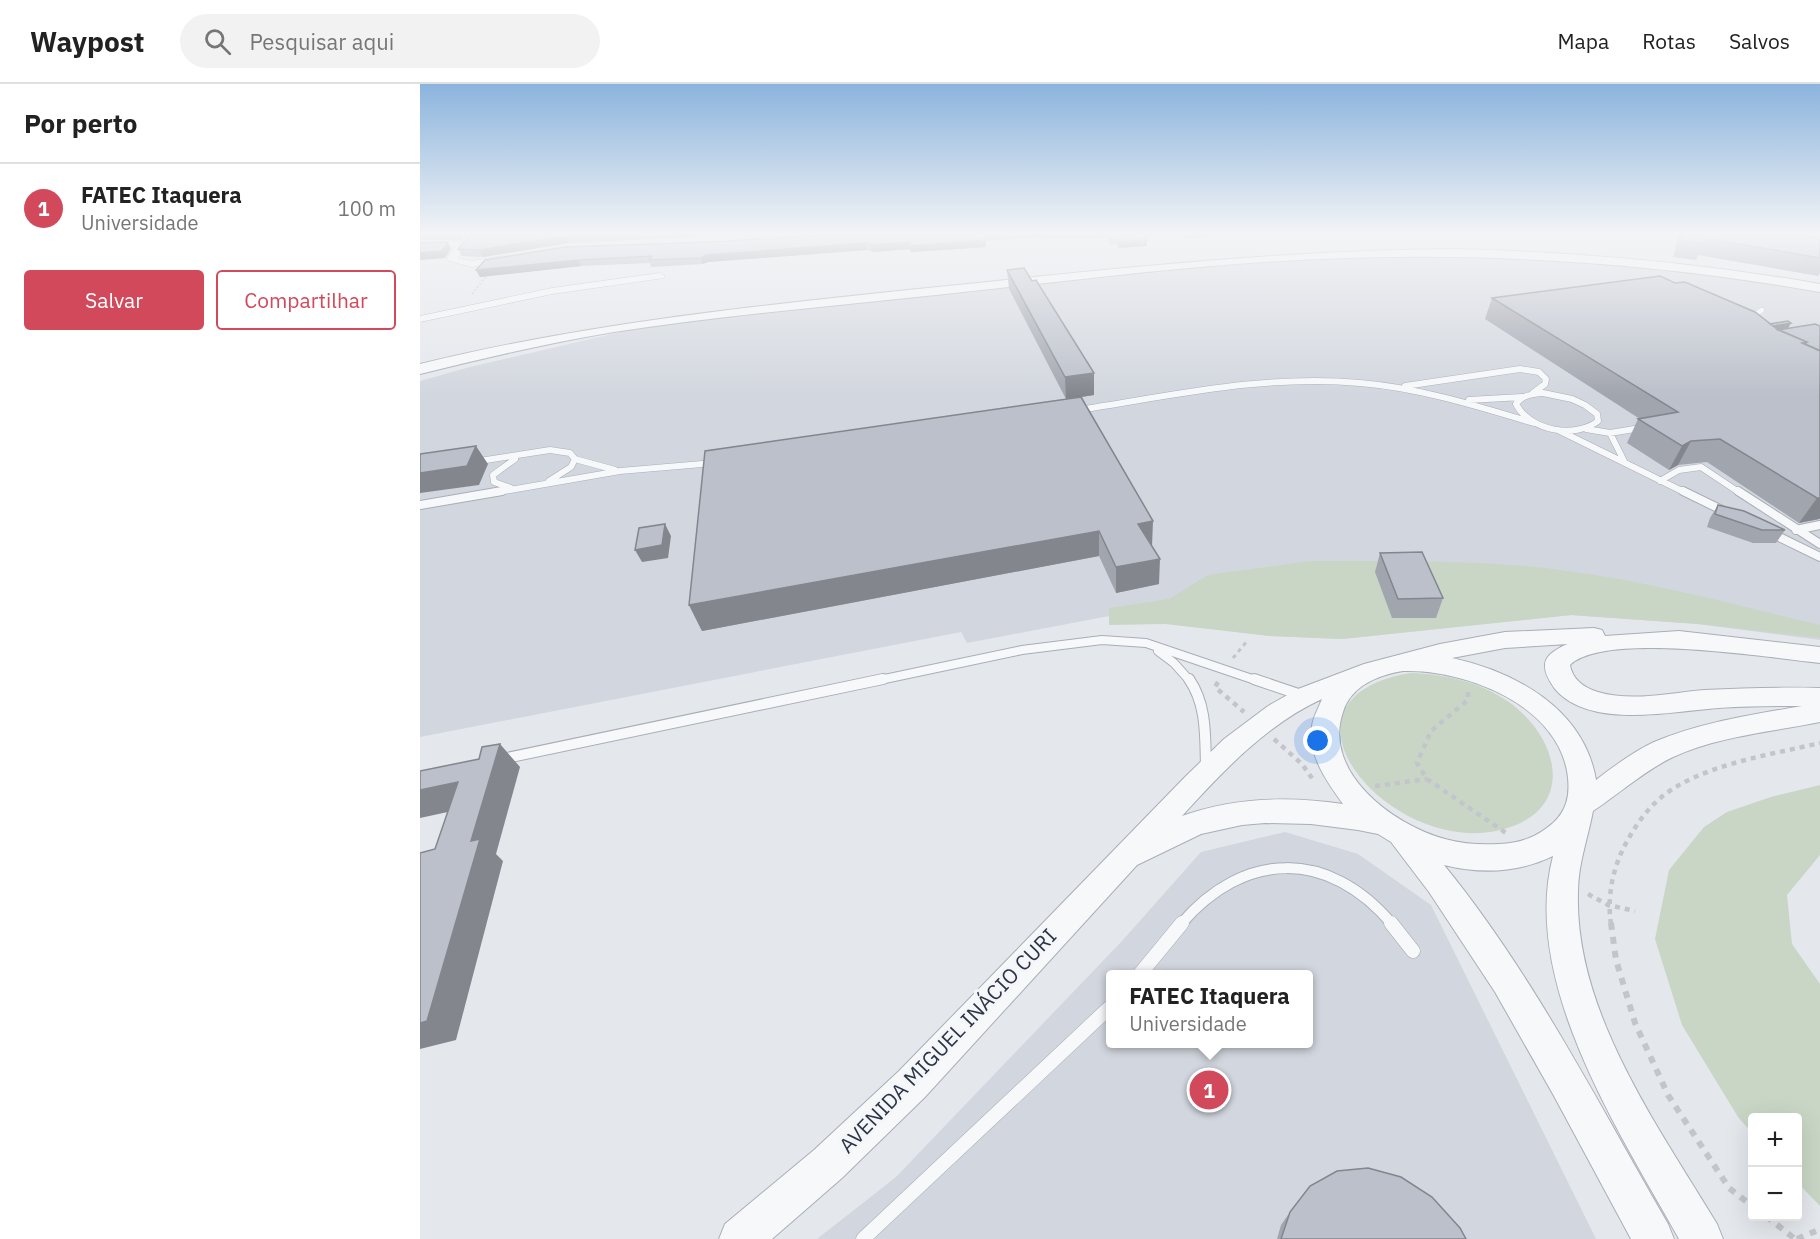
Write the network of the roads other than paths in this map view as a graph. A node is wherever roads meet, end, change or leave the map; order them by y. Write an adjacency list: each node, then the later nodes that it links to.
1 (574, 288): 4 (street)
2 (975, 288): 6 (street)
3 (1762, 310): 5 (lane)
4 (420, 319)
5 (1742, 325)
6 (420, 369)
7 (1398, 387): 8 (lane); 10 (lane); 11 (lane)
8 (1531, 394): 9 (lane); 14 (lane)
9 (1522, 397): 10 (lane); 12 (lane)
10 (1461, 400): 12 (lane)
11 (1067, 412)
12 (1534, 423): 15 (lane)
13 (1641, 428): 16 (lane)
14 (1586, 429): 15 (lane); 16 (lane)
15 (1557, 430): 21 (lane)
16 (1610, 434): 21 (lane)
17 (522, 455): 18 (lane); 19 (lane); 25 (lane)
18 (575, 459): 22 (lane); 24 (lane)
19 (466, 463)
20 (718, 463): 22 (lane)
21 (1626, 465): 23 (lane)
22 (620, 471): 24 (lane)
23 (1660, 481): 27 (lane); 29 (lane)
24 (533, 487): 25 (lane)
25 (524, 489): 26 (lane)
26 (420, 505)
27 (1736, 516)
28 (1820, 525): 29 (lane)
29 (1796, 530): 31 (lane)
30 (1768, 531): 32 (lane)
31 (1818, 543): 32 (lane)
32 (1800, 546): 33 (lane)
33 (1820, 557)
34 (1696, 640): 36 (street, AVENIDA MIGUEL INÁCIO CURI); 37 (street, AVENIDA MIGUEL INÁCIO CURI); 40 (street)
35 (1146, 643): 39 (lane); 42 (lane); 43 (lane)
36 (1820, 655)
37 (1403, 663): 38 (street, AVENIDA MIGUEL INÁCIO CURI); 44 (street, AVENIDA MIGUEL INÁCIO CURI)
38 (1355, 679): 39 (street, AVENIDA MIGUEL INÁCIO CURI); 45 (street)
39 (1304, 696): 43 (street, AVENIDA MIGUEL INÁCIO CURI)
40 (1820, 697)
41 (1820, 712): 44 (street)
42 (486, 763)
43 (1206, 772): 46 (street, AVENIDA MIGUEL INÁCIO CURI)
44 (1579, 812): 45 (street); 53 (street, AVENIDA MIGUEL INÁCIO CURI)
45 (1392, 829): 46 (street, AVENIDA MIGUEL INÁCIO CURI); 52 (street)
46 (1123, 860): 50 (street, AVENIDA MIGUEL INÁCIO CURI)
47 (1413, 951): 48 (lane)
48 (1144, 970)
49 (1106, 1010): 51 (lane)
50 (740, 1239)
51 (863, 1239)
52 (1653, 1239)
53 (1702, 1239)

